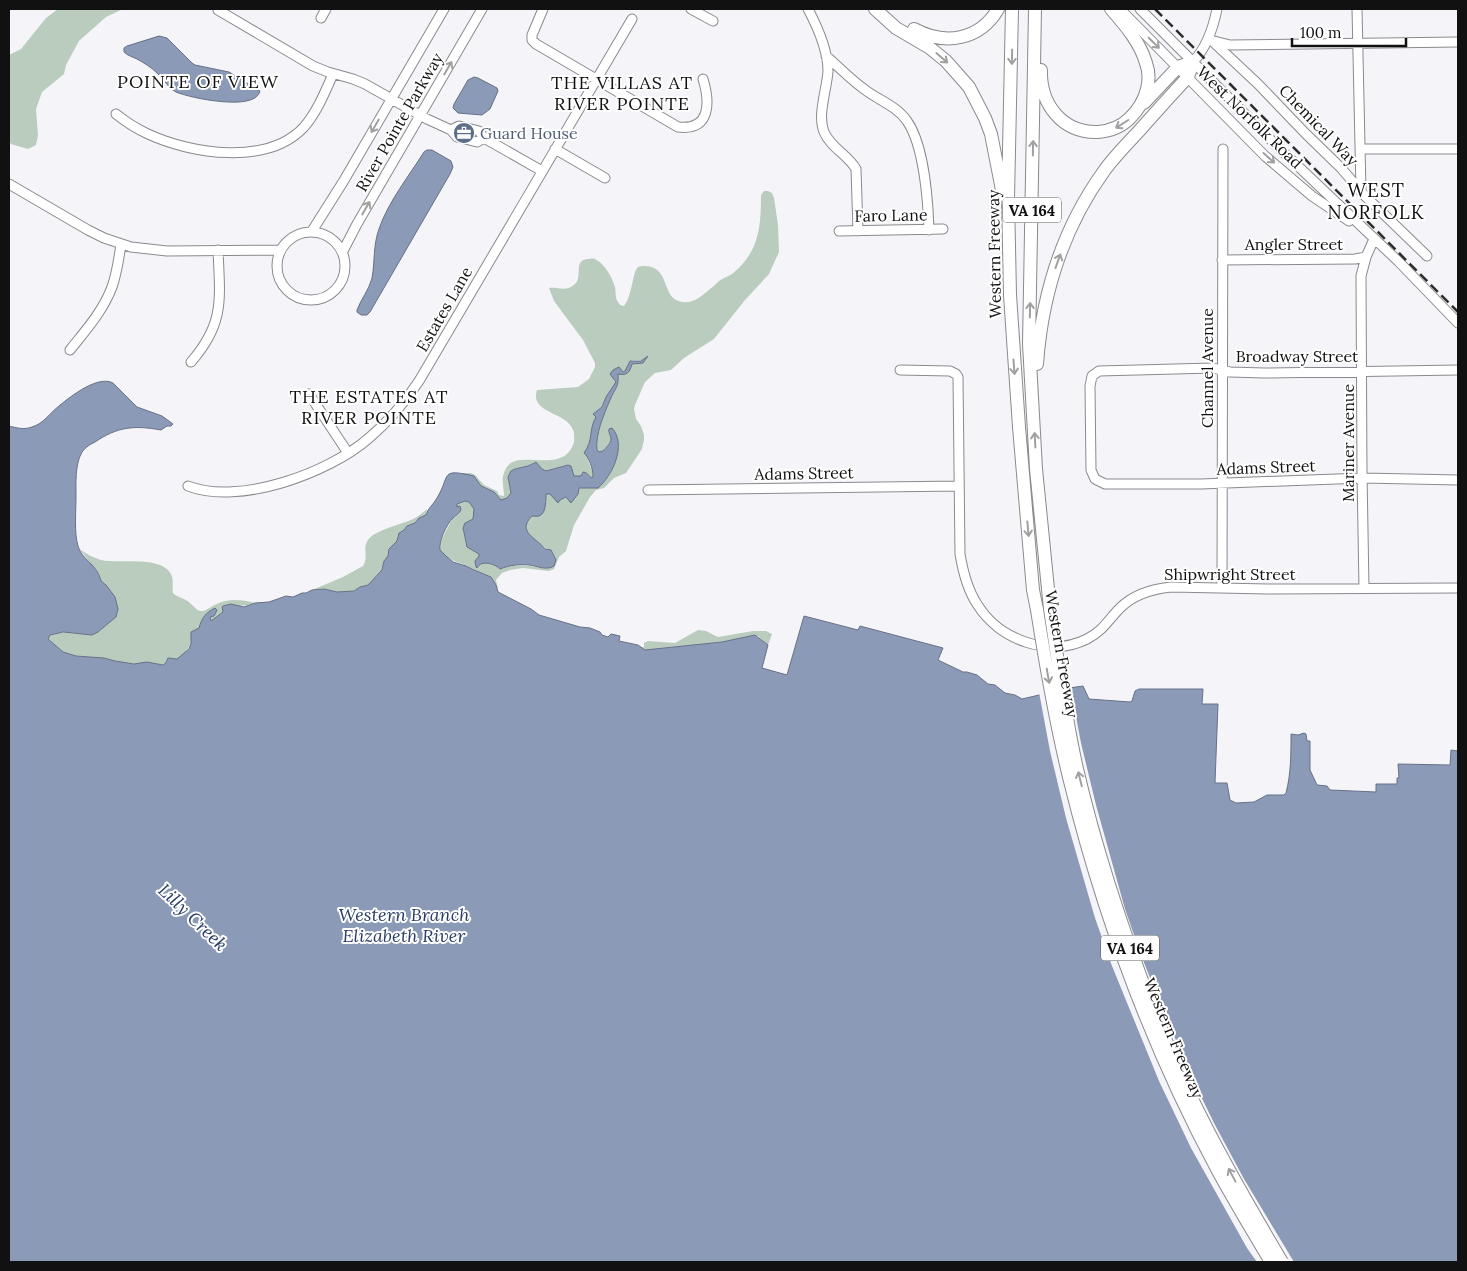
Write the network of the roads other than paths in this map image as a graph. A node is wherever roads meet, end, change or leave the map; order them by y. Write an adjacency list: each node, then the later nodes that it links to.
1 (326, 9): 19 (street)
2 (444, 9): 32 (street, River Pointe Parkway)
3 (482, 9): 35 (street, River Pointe Parkway, one-way to 3)
4 (543, 9): 31 (street)
5 (808, 9): 25 (street)
6 (875, 9): 44 (highway, one-way to 44)
7 (885, 9): 8 (highway)
8 (998, 9)
9 (1012, 9): 44 (highway, Western Freeway / VA 164, one-way to 44)
10 (1035, 9): 66 (highway, Western Freeway / VA 164, one-way to 10)
11 (1040, 9): 33 (highway, one-way to 11)
12 (1110, 9): 33 (highway)
13 (1120, 9): 27 (street, West Norfolk Road, one-way to 27)
14 (1140, 9): 26 (street, West Norfolk Road)
15 (1217, 9): 22 (street)
16 (1357, 9): 23 (street)
17 (218, 10): 28 (street)
18 (697, 10): 21 (street)
19 (321, 18)
20 (632, 19): 31 (street, Estates Lane)
21 (713, 22)
22 (1209, 38): 23 (street); 26 (street); 43 (street, Chemical Way)
23 (1358, 42): 24 (street); 38 (street)
24 (1458, 42)
25 (826, 56): 46 (street); 49 (street)
26 (1194, 62): 27 (highway); 29 (highway); 50 (street, West Norfolk Road)
27 (1178, 67): 29 (street, West Norfolk Road); 33 (highway)
28 (334, 74): 32 (street); 34 (street)
29 (1188, 77): 50 (street, West Norfolk Road, one-way to 50); 66 (highway, one-way to 29)
30 (703, 79): 31 (street)
31 (596, 80): 36 (street, Estates Lane)
32 (392, 98): 35 (street); 47 (street, River Pointe Parkway, one-way to 47)
33 (1140, 107)
34 (116, 114)
35 (420, 115): 40 (street); 54 (street, River Pointe Parkway, one-way to 35)
36 (555, 149): 40 (street, Estates Lane); 41 (street)
37 (1223, 149): 57 (street, Channel Avenue)
38 (1360, 149): 39 (street); 43 (street)
39 (1458, 150)
40 (542, 171): 67 (street, Estates Lane)
41 (605, 178)
42 (9, 184): 51 (street)
43 (1361, 191): 55 (street, Chemical Way)
44 (1008, 224): 78 (highway, Western Freeway / VA 164, one-way to 78, bridge)
45 (943, 229): 46 (street, Faro Lane)
46 (929, 230): 49 (street, Faro Lane)
47 (312, 231): 53 (street); 54 (street)
48 (838, 231): 49 (street, Faro Lane)
49 (858, 231)
50 (1372, 237): 56 (street, Mariner Avenue); 58 (street, West Norfolk Road)
51 (121, 244): 52 (street); 59 (street)
52 (218, 250): 53 (street); 60 (street)
53 (281, 250): 54 (street)
54 (342, 251)
55 (1426, 256)
56 (1366, 257): 57 (street, Angler Street); 64 (street, Mariner Avenue)
57 (1222, 260): 62 (street, Channel Avenue)
58 (1458, 323)
59 (70, 350)
60 (191, 362)
61 (900, 370): 73 (street, Shipwright Street)
62 (1222, 370): 64 (street, Broadway Street); 68 (street, Broadway Street); 71 (street, Channel Avenue)
63 (1458, 370): 64 (street, Broadway Street)
64 (1362, 371): 69 (street, Mariner Avenue)
65 (309, 394): 67 (street)
66 (1033, 412): 79 (highway, Western Freeway / VA 164, one-way to 66, bridge)
67 (348, 453): 72 (street, Estates Lane)
68 (1091, 461): 71 (street, Adams Street)
69 (1362, 478): 70 (street, Adams Street); 71 (street, Adams Street); 76 (street, Mariner Avenue)
70 (1458, 480)
71 (1222, 483): 75 (street, Channel Avenue)
72 (188, 486)
73 (959, 486): 74 (street, Adams Street); 75 (street, Shipwright Street)
74 (648, 490)
75 (1222, 588): 76 (street, Shipwright Street)
76 (1364, 588): 77 (street, Shipwright Street)
77 (1458, 588)
78 (1271, 1262)
79 (1282, 1262)

